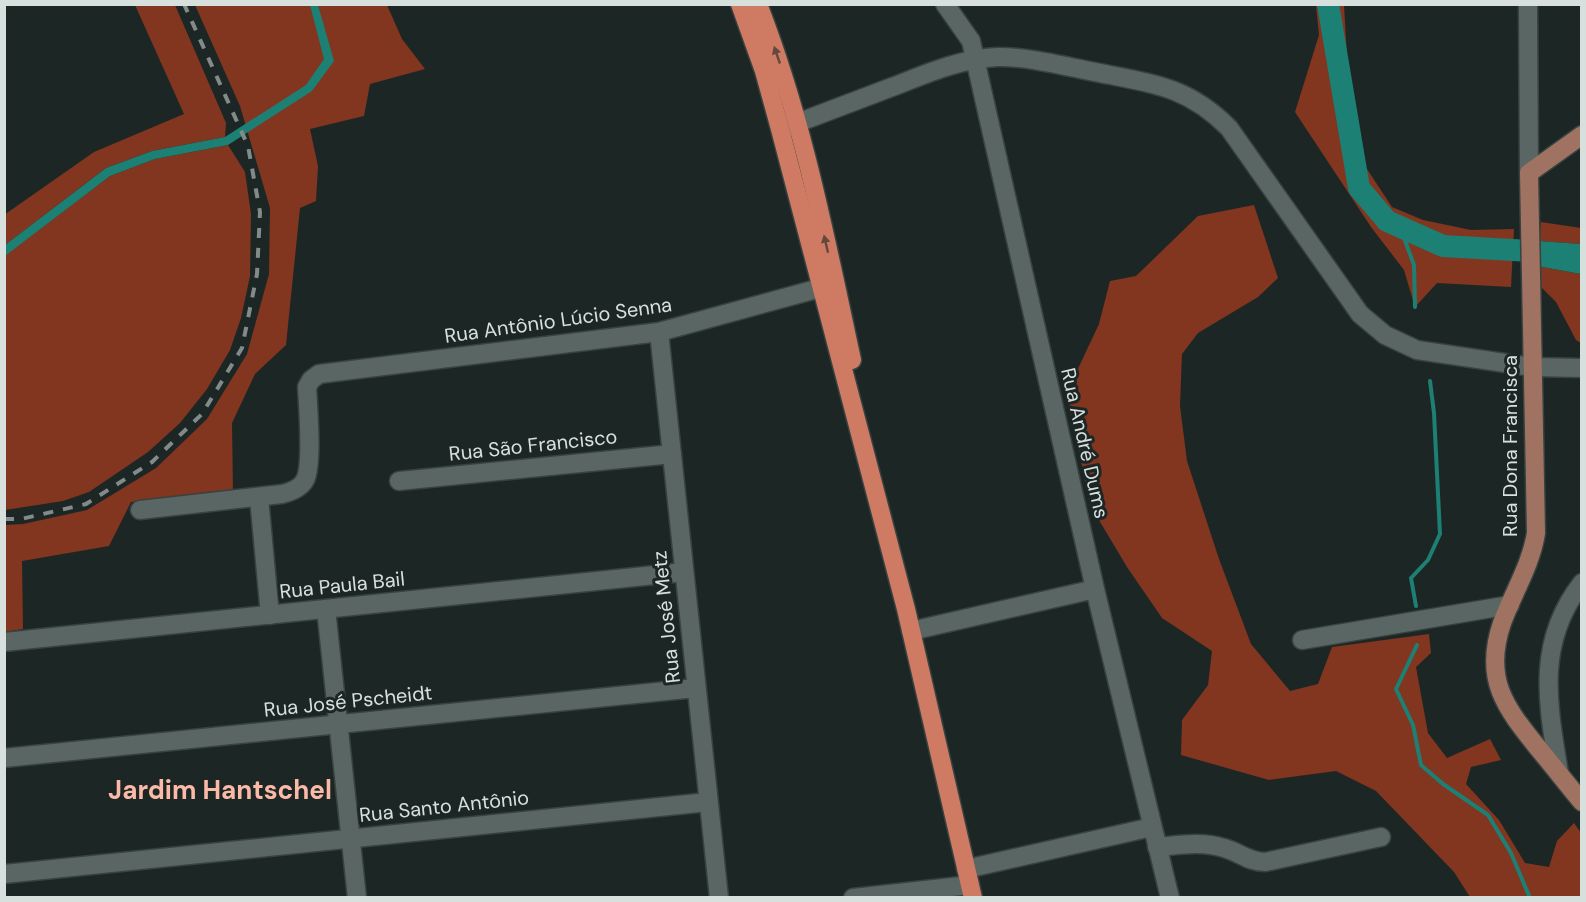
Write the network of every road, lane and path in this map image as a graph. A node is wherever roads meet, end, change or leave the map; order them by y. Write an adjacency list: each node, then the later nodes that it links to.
1 (740, 4): 7 (highway)
2 (758, 4): 6 (highway, one-way to 2)
3 (945, 4): 5 (street, Rua André Dums)
4 (1528, 4): 9 (street)
5 (975, 59): 6 (street); 12 (street); 20 (street, Rua André Dums)
6 (798, 123): 7 (street); 10 (highway, one-way to 6)
7 (780, 129): 10 (highway)
8 (1581, 135): 9 (main road)
9 (1529, 173): 12 (main road, Rua Dona Francisca)
10 (828, 286): 11 (street, Rua Antônio Lúcio Senna); 24 (highway)
11 (658, 332): 14 (street, Rua José Metz); 16 (street, Rua Antônio Lúcio Senna)
12 (1532, 367): 13 (street); 21 (main road, Rua Dona Francisca)
13 (1581, 368)
14 (672, 454): 15 (street, Rua São Francisco); 18 (street, Rua José Metz)
15 (399, 481)
16 (259, 498): 17 (street); 23 (street)
17 (140, 510)
18 (684, 572): 22 (street, Rua Paula Bail); 27 (street, Rua José Metz)
19 (1581, 583): 30 (street)
20 (1095, 589): 24 (street); 33 (street, Rua André Dums)
21 (1510, 605): 25 (street); 30 (main road, Rua Dona Francisca)
22 (326, 609): 23 (street, Rua Paula Bail); 28 (street)
23 (270, 615): 26 (street, Rua Paula Bail)
24 (911, 631): 38 (highway)
25 (1302, 640)
26 (4, 642)
27 (696, 688): 28 (street, Rua José Pscheidt); 31 (street, Rua José Metz)
28 (338, 724): 29 (street, Rua José Pscheidt); 35 (street)
29 (4, 759)
30 (1559, 773): 32 (main road, Rua Dona Francisca)
31 (708, 802): 35 (street, Rua Santo Antônio); 40 (street, Rua José Metz)
32 (1581, 802)
33 (1152, 827): 36 (street, Rua André Dums); 38 (street)
34 (1381, 837): 36 (street)
35 (351, 839): 37 (street, Rua Santo Antônio); 39 (street)
36 (1157, 847): 42 (street, Rua André Dums)
37 (4, 874)
38 (970, 884): 41 (street)
39 (357, 897)
40 (718, 897)
41 (853, 897)
42 (1170, 897)

